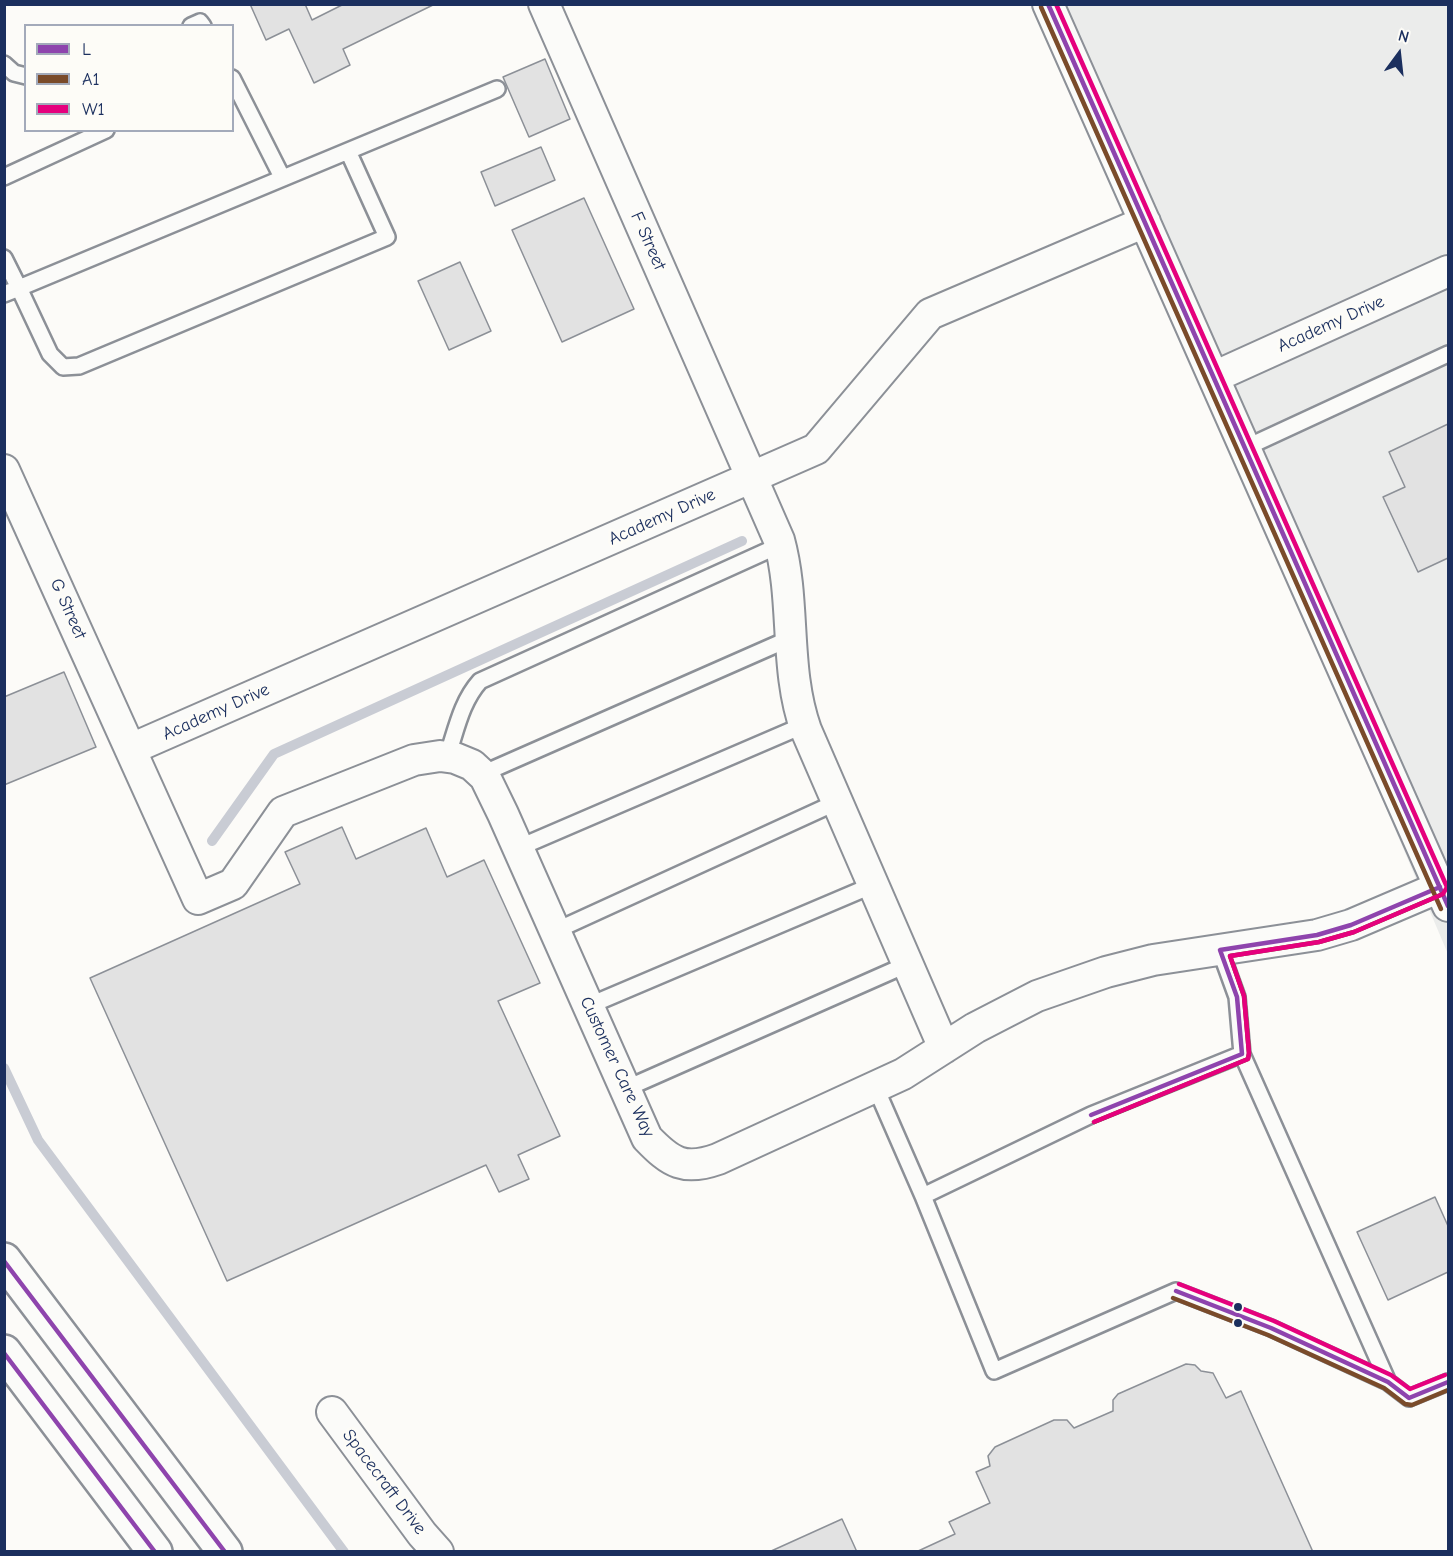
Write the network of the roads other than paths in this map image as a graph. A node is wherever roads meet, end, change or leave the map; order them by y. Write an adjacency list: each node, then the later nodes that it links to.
1 (544, 4): 19 (street, F Street)
2 (1048, 4): 11 (street)
3 (4, 64): 4 (lane)
4 (24, 76)
5 (234, 82): 10 (lane)
6 (497, 89): 8 (lane)
7 (102, 132): 9 (lane)
8 (348, 151): 10 (lane); 14 (lane)
9 (4, 177)
10 (282, 177): 14 (lane)
11 (1145, 222): 16 (street); 19 (street, Academy Drive)
12 (4, 258): 14 (lane)
13 (1449, 272): 16 (street, Academy Drive)
14 (12, 291)
15 (1449, 354): 17 (lane)
16 (1214, 377): 17 (street)
17 (1245, 448): 28 (street)
18 (4, 470): 23 (street, G Street)
19 (752, 478): 20 (street, F Street); 23 (street, Academy Drive)
20 (780, 545): 21 (street, F Street); 24 (lane)
21 (791, 638): 22 (street, F Street); 25 (lane)
22 (804, 725): 26 (street, F Street); 27 (lane)
23 (131, 749): 24 (street)
24 (447, 757): 25 (street)
25 (482, 774): 27 (street, Customer Care Way)
26 (837, 802): 29 (street, F Street); 30 (lane)
27 (518, 848): 30 (street, Customer Care Way)
28 (1442, 880): 31 (street, Customer Care Way)
29 (873, 885): 32 (street, F Street); 33 (lane)
30 (555, 931): 33 (street, Customer Care Way)
31 (1220, 950): 34 (street, Customer Care Way); 35 (lane)
32 (908, 964): 34 (street, F Street); 37 (lane)
33 (588, 1006): 37 (street, Customer Care Way)
34 (944, 1048): 36 (street, Customer Care Way)
35 (1242, 1054): 38 (lane); 41 (lane)
36 (875, 1086): 37 (street, Customer Care Way); 38 (lane)
37 (625, 1089)
38 (923, 1196): 41 (lane)
39 (4, 1260): 45 (main road)
40 (4, 1352): 44 (main road)
41 (1388, 1382): 42 (lane)
42 (1449, 1382)
43 (332, 1412): 46 (street, Spacecraft Drive)
44 (155, 1551)
45 (225, 1551)
46 (438, 1551)

